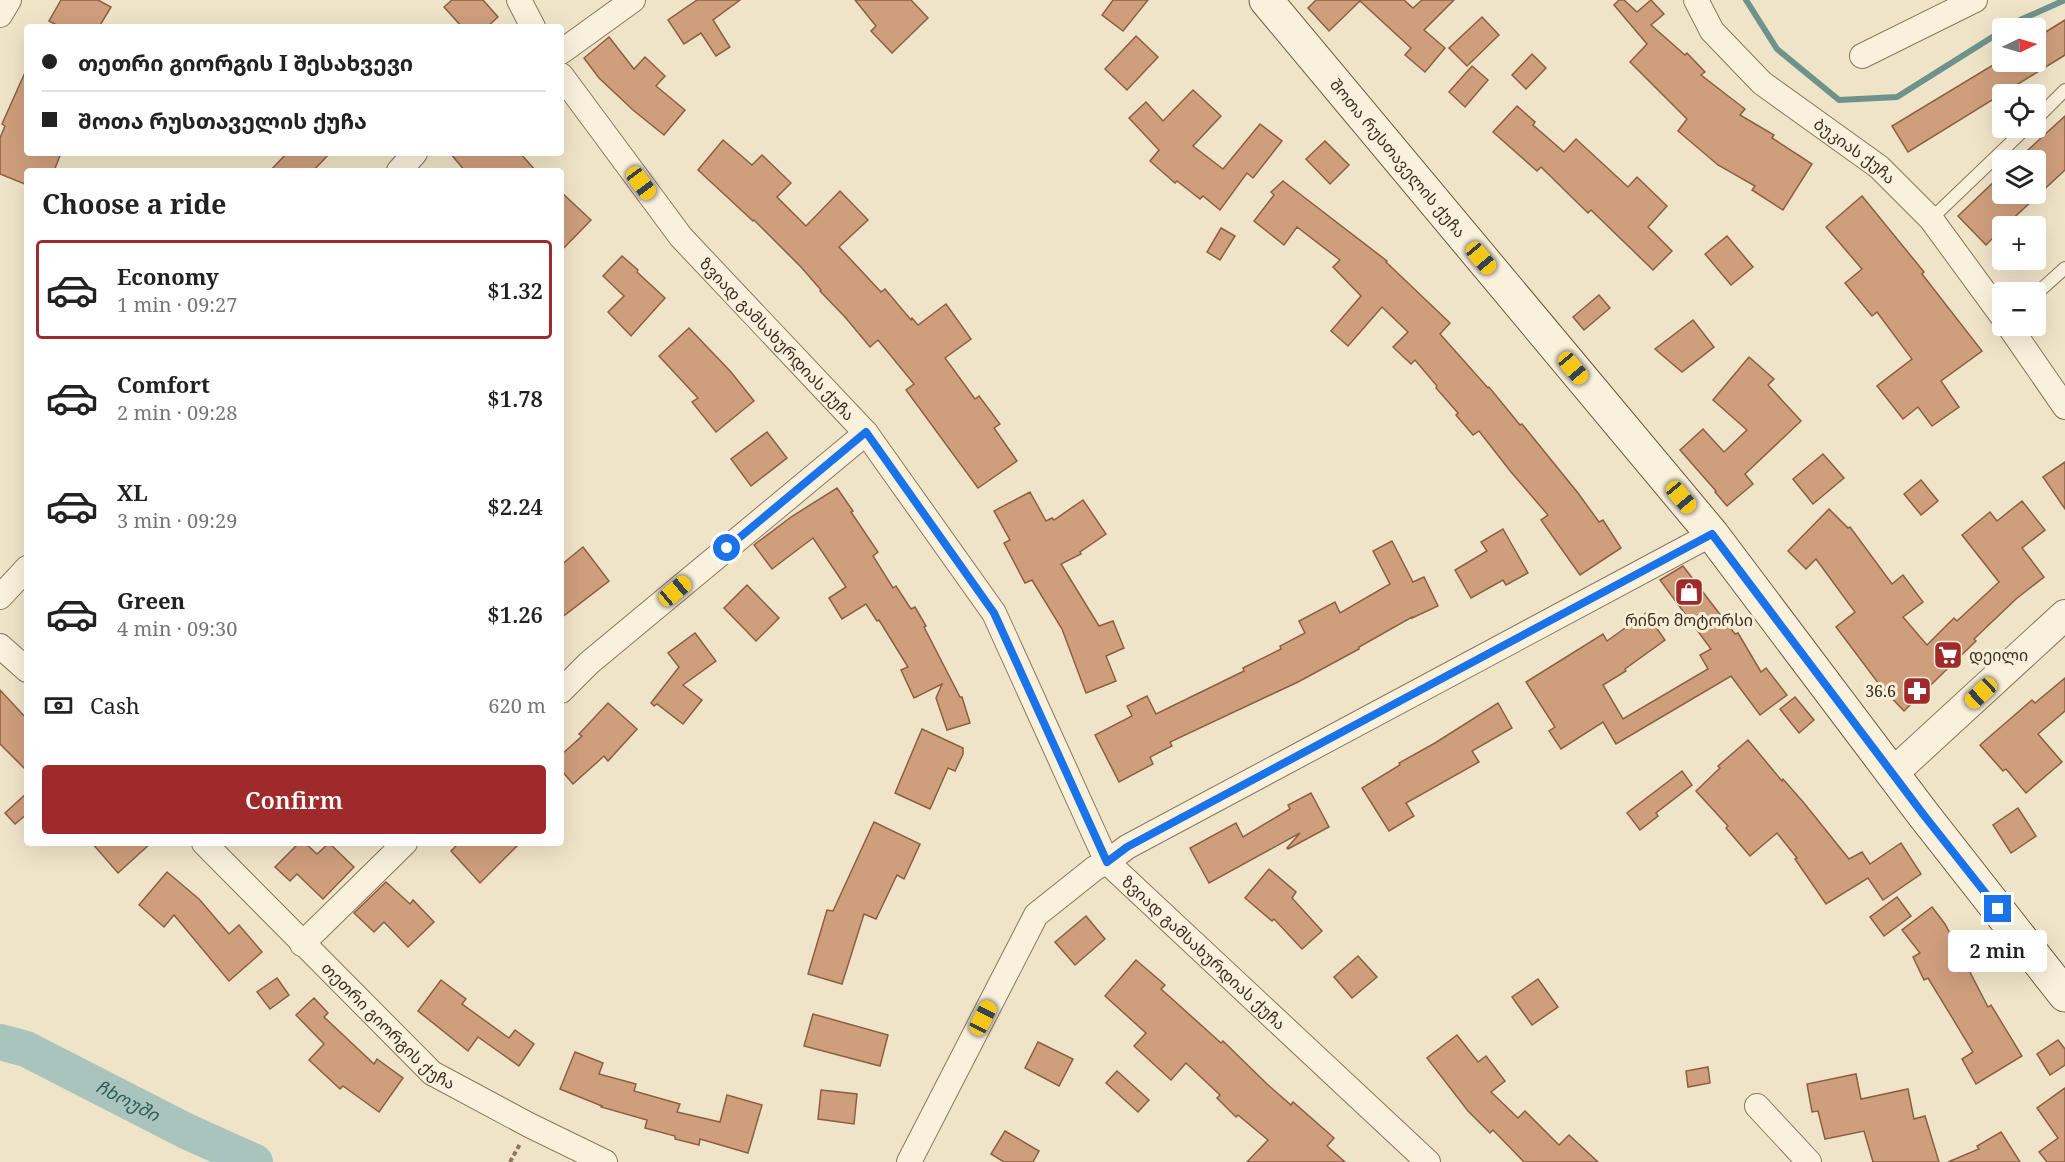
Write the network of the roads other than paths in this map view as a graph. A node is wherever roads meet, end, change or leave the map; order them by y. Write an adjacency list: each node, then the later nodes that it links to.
1 (9, 0): 7 (street)
2 (519, 0): 8 (street)
3 (633, 0): 9 (street)
4 (1266, 0): 24 (main road, შოთა რუსთაველის ქუჩა)
5 (1696, 0): 17 (street, ბუკიას ქუჩა)
6 (1975, 0): 10 (street)
7 (0, 15)
8 (531, 24)
9 (564, 50)
10 (1863, 56)
11 (564, 79): 23 (street, ზვიად გამსახურდიას ქუჩა)
12 (2065, 90): 13 (lane)
13 (2046, 109)
14 (2016, 138): 17 (lane)
15 (412, 156): 16 (street)
16 (402, 168)
17 (1931, 219): 20 (street, ბუკიას ქუჩა)
18 (2065, 268): 19 (lane)
19 (2046, 285)
20 (1992, 302)
21 (2016, 336): 22 (street)
22 (2065, 407)
23 (866, 432): 30 (street); 34 (street, ზვიად გამსახურდიას ქუჩა)
24 (1712, 534): 31 (main road, შოთა რუსთაველის ქუჩა); 34 (street)
25 (24, 571): 26 (street)
26 (0, 597)
27 (2065, 615): 31 (street)
28 (0, 646): 29 (street)
29 (24, 667)
30 (564, 687)
31 (1893, 773): 36 (main road, შოთა რუსთაველის ქუჩა)
32 (207, 846): 35 (street, თეთრი გიორგის ქუჩა)
33 (402, 846): 35 (street)
34 (1107, 862): 39 (street); 40 (street, ზვიად გამსახურდიას ქუჩა)
35 (302, 944): 38 (street, თეთრი გიორგის ქუჩა)
36 (2065, 994)
37 (1758, 1106): 41 (street)
38 (605, 1162)
39 (909, 1162)
40 (1428, 1162)
41 (1809, 1162)

